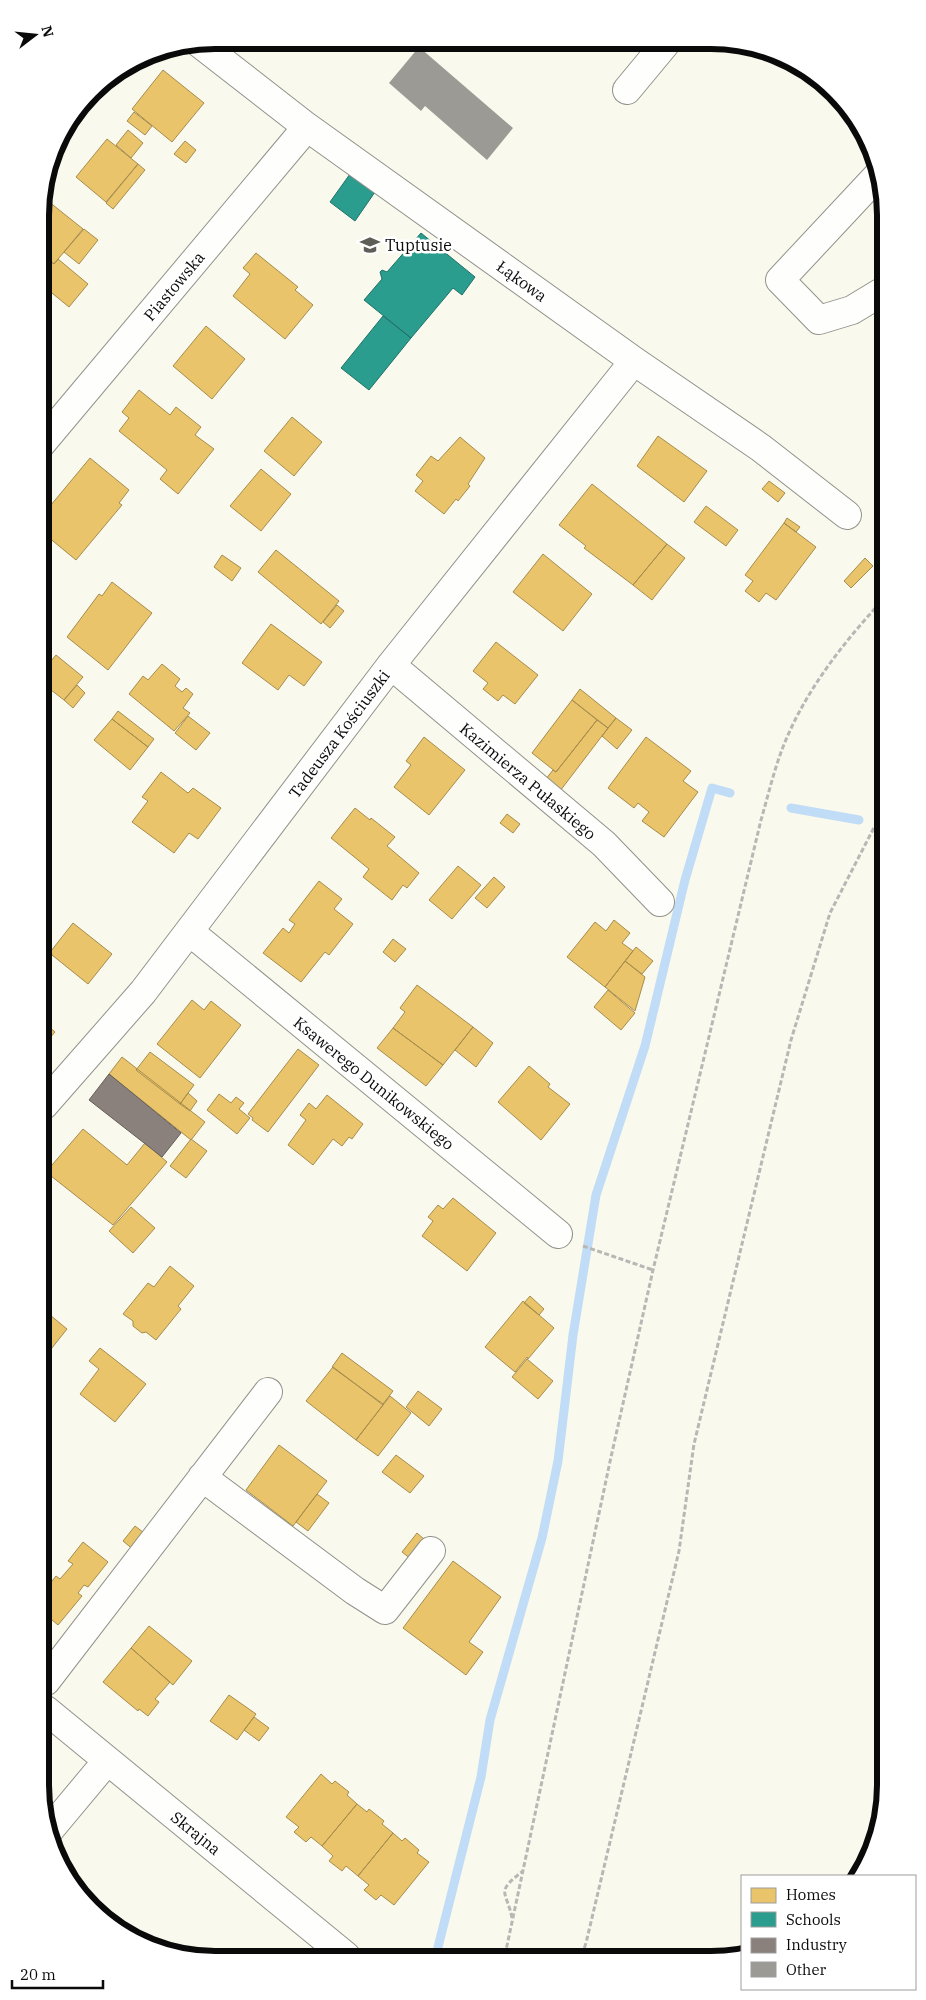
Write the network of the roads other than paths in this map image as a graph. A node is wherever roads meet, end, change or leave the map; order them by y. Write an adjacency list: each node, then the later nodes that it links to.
1 (207, 49): 4 (street, Łąkowa)
2 (661, 49): 3 (street)
3 (626, 90)
4 (306, 127): 7 (street, Łąkowa); 8 (street, Piastowska)
5 (874, 180): 6 (street)
6 (877, 295)
7 (634, 361): 9 (street, Łąkowa); 10 (street, Tadeusza Kościuszki)
8 (49, 434)
9 (847, 516)
10 (391, 665): 11 (street, Kazimierza Pułaskiego); 12 (street, Tadeusza Kościuszki)
11 (660, 902)
12 (190, 932): 13 (street, Tadeusza Kościuszki); 14 (street, Ksawerego Dunikowskiego)
13 (49, 1099)
14 (558, 1234)
15 (268, 1392): 16 (street)
16 (202, 1477): 17 (street); 18 (street)
17 (431, 1551)
18 (49, 1677)
19 (49, 1713): 20 (street, Skrajna)
20 (107, 1761): 21 (street); 22 (street, Skrajna)
21 (53, 1825)
22 (340, 1951)

